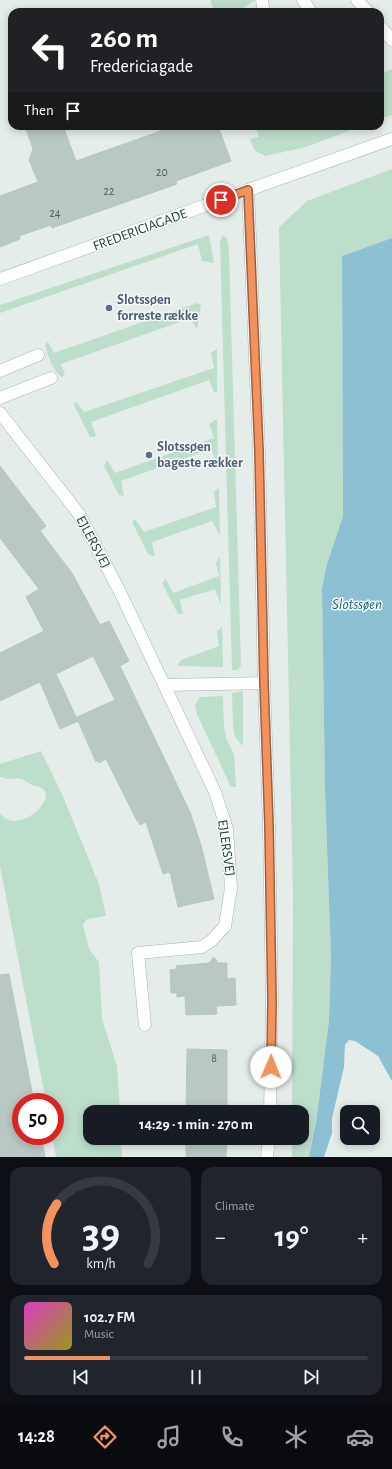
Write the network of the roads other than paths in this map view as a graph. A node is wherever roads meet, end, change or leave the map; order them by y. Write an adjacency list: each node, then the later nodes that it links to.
1 (357, 0): 2 (main road)
2 (364, 8)
3 (384, 31): 4 (main road)
4 (392, 40)
5 (392, 139): 6 (main road, FREDERICIAGADE)
6 (248, 190): 7 (main road, FREDERICIAGADE); 13 (main road)
7 (0, 279)
8 (38, 355): 9 (main road)
9 (0, 371)
10 (50, 378): 11 (main road)
11 (0, 398)
12 (0, 413): 14 (main road, EJLERSVEJ)
13 (264, 683): 14 (main road); 16 (main road)
14 (165, 686): 15 (main road, EJLERSVEJ)
15 (145, 1025)
16 (270, 1105)
17 (268, 1145): 18 (main road)
18 (267, 1157)

